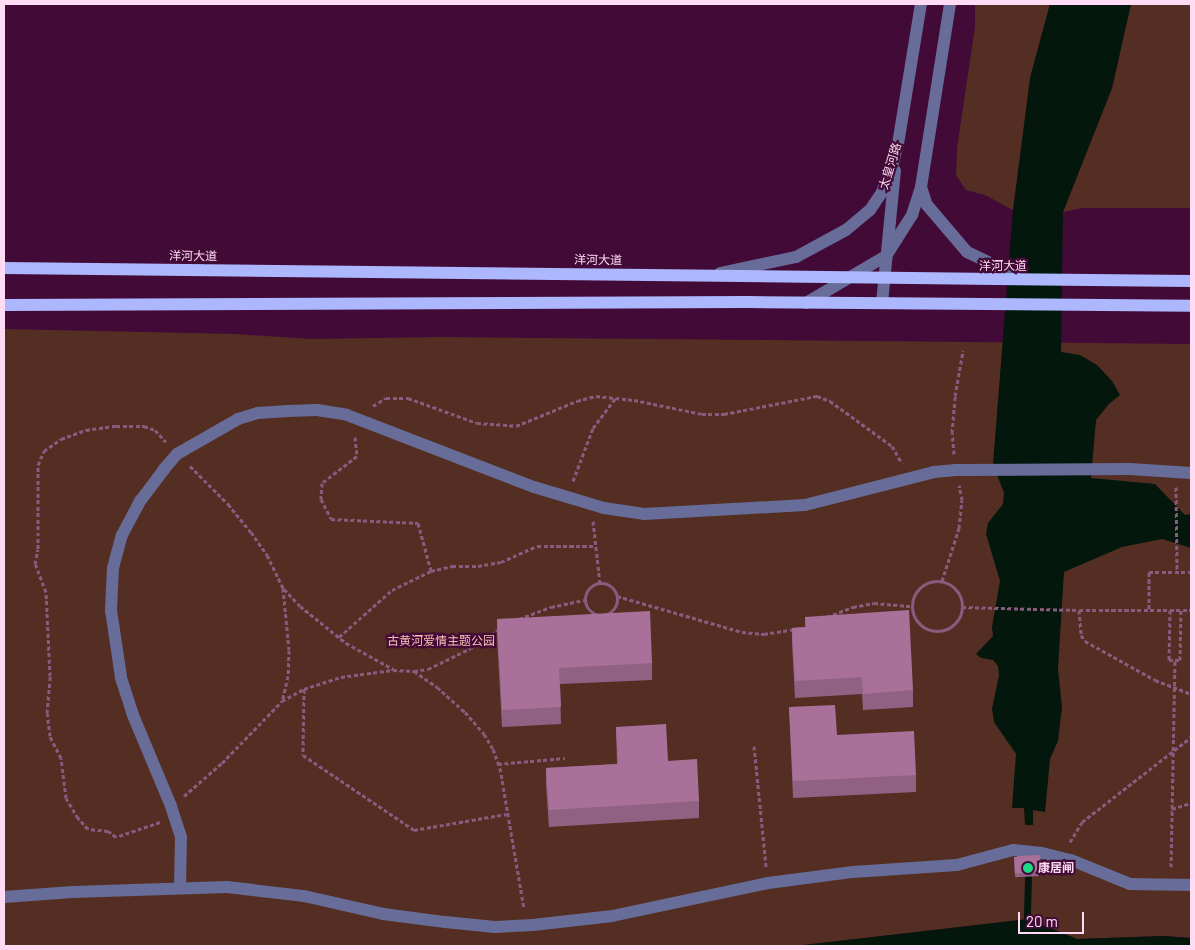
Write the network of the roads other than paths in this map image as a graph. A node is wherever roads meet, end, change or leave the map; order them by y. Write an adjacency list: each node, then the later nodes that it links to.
1 (921, 4): 3 (street, 太皇河路)
2 (950, 4): 4 (street)
3 (898, 144): 5 (street); 7 (street, 太皇河路)
4 (921, 187): 5 (street); 10 (street)
5 (886, 256): 8 (street); 9 (street)
6 (4, 268): 7 (main road, 洋河大道)
7 (710, 275): 8 (main road, 洋河大道)
8 (853, 277): 9 (main road, 洋河大道); 12 (street)
9 (884, 278): 10 (main road, 洋河大道); 13 (street)
10 (1026, 280): 11 (main road, 洋河大道)
11 (1191, 281)
12 (806, 303): 13 (main road); 14 (main road)
13 (882, 303): 15 (main road)
14 (4, 306)
15 (1191, 306)
16 (1191, 473): 18 (street)
17 (1191, 885): 18 (street)
18 (180, 888): 19 (street)
19 (4, 897)

